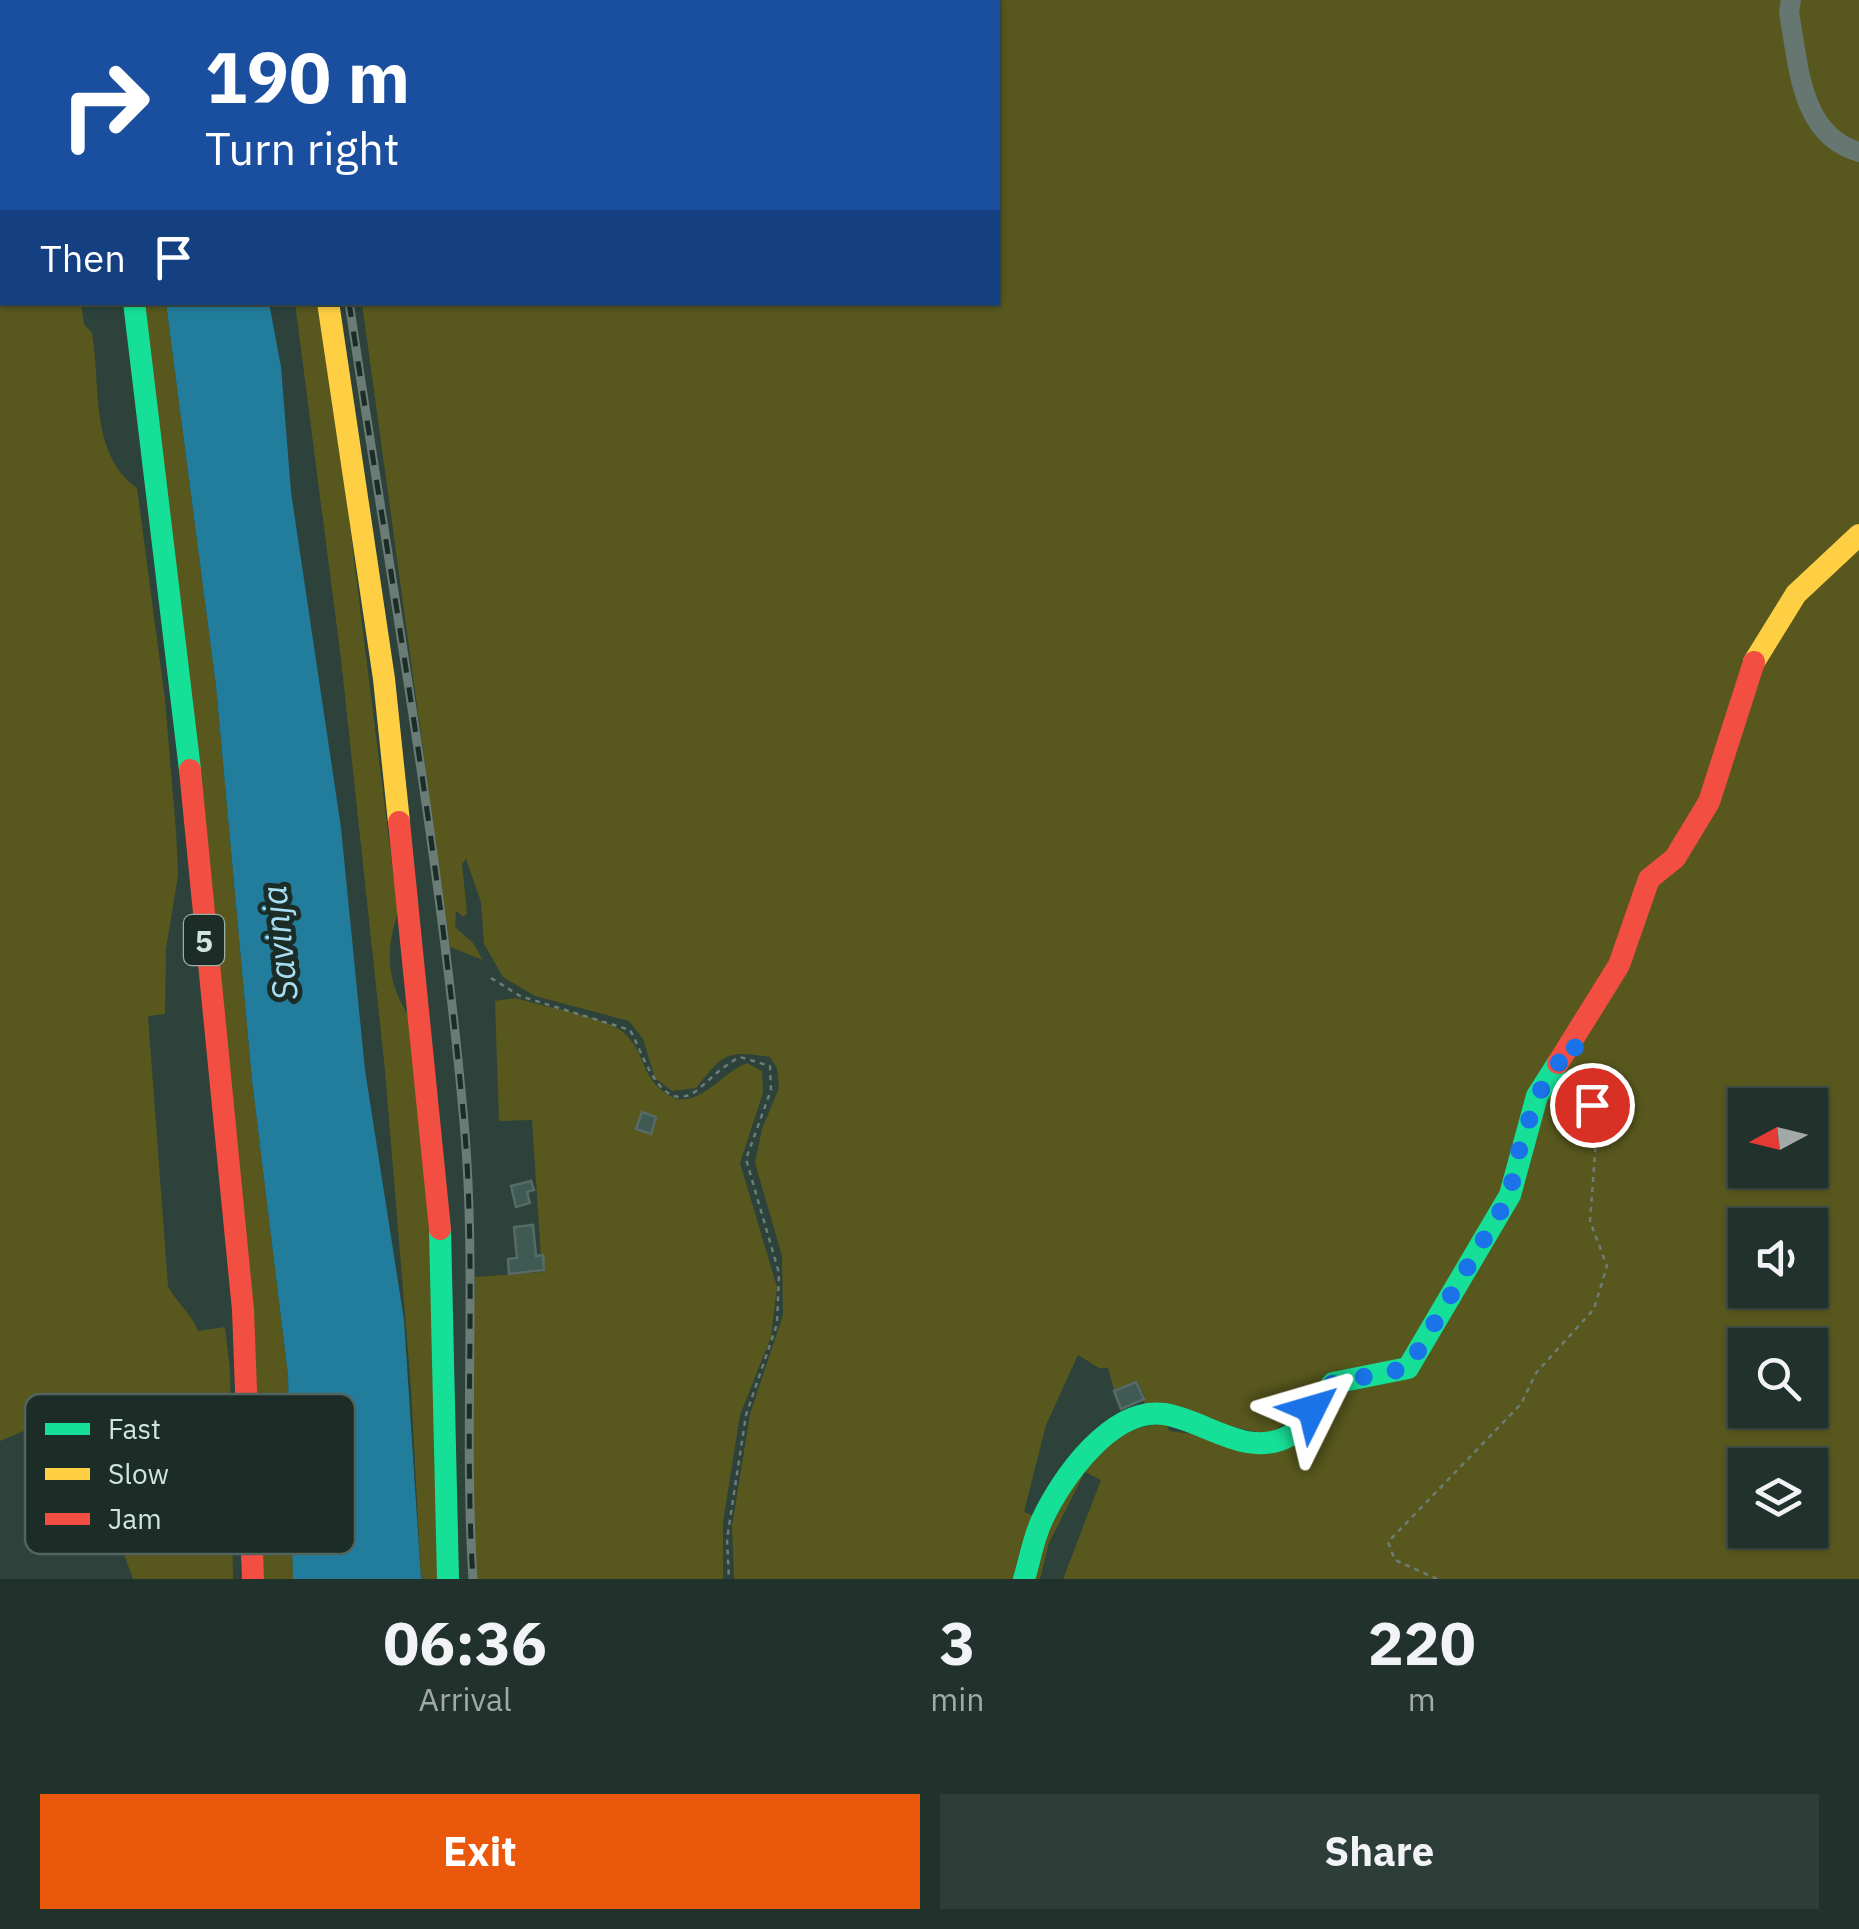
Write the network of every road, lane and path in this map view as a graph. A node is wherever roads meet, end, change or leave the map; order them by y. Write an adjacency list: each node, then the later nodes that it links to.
1 (1791, 0): 2 (street)
2 (1859, 152)
3 (134, 305): 8 (street, 5)
4 (328, 305): 11 (street)
5 (1859, 535): 7 (street)
6 (490, 978): 12 (path)
7 (1573, 1041): 13 (street); 14 (path)
8 (246, 1394)
9 (252, 1554): 10 (street, 5)
10 (253, 1579)
11 (448, 1579)
12 (729, 1579)
13 (1024, 1579)
14 (1437, 1579)

